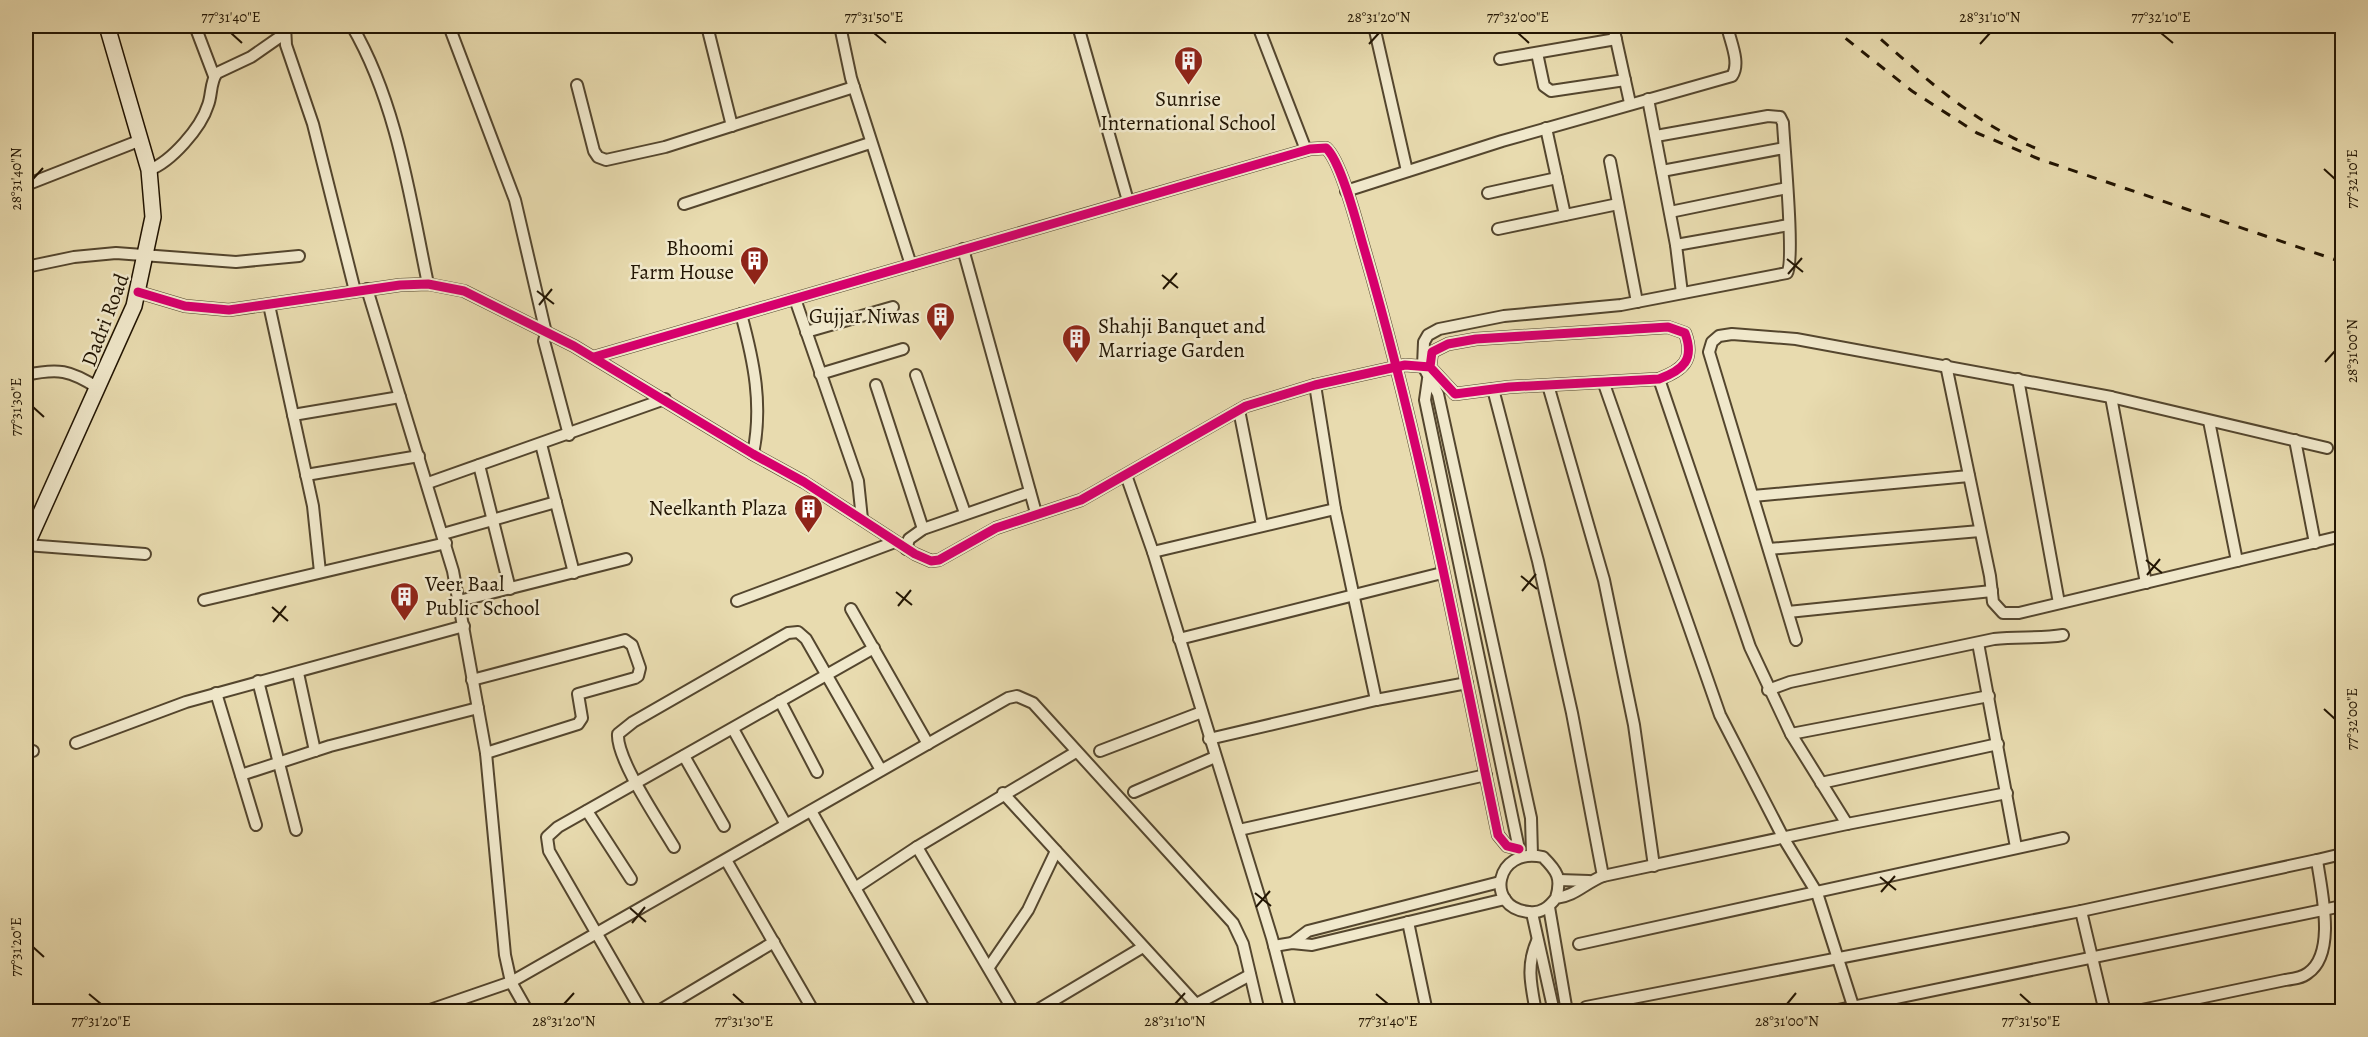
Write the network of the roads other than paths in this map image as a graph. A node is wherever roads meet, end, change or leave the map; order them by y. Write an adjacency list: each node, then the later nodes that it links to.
1 (107, 26): 25 (main road, Dadri Road)
2 (195, 26): 16 (street)
3 (352, 26): 51 (street)
4 (449, 26): 61 (street)
5 (706, 26): 22 (street)
6 (840, 26): 19 (street)
7 (1078, 26): 38 (street)
8 (1258, 26): 28 (street)
9 (1374, 26): 31 (street)
10 (1613, 26): 13 (street)
11 (1727, 26): 20 (street)
12 (284, 30): 16 (street); 53 (street)
13 (1616, 39): 14 (street); 17 (street)
14 (1537, 53): 15 (street); 17 (street)
15 (1500, 59)
16 (214, 76): 30 (street)
17 (1625, 80): 21 (street)
18 (577, 85): 22 (street)
19 (854, 87): 22 (street); 26 (street)
20 (1648, 99): 21 (street); 24 (street)
21 (1630, 103): 23 (street)
22 (732, 126)
23 (1546, 128): 31 (street); 33 (street)
24 (1656, 136): 27 (street); 32 (street)
25 (141, 140): 30 (main road, Dadri Road); 34 (street)
26 (870, 143): 39 (street); 49 (street)
27 (1784, 148): 32 (street); 35 (street)
28 (1306, 150): 36 (street); 38 (street)
29 (1610, 161): 40 (street)
30 (149, 170): 47 (main road, Dadri Road)
31 (1407, 171): 36 (street)
32 (1662, 171): 41 (street)
33 (1557, 178): 37 (street); 42 (street)
34 (26, 185)
35 (1787, 188): 41 (street); 43 (street)
36 (1346, 191): 65 (street)
37 (1488, 193)
38 (1128, 201): 46 (street)
39 (684, 204)
40 (1618, 204): 42 (street); 57 (street)
41 (1670, 212): 45 (street)
42 (1565, 215): 44 (street)
43 (1789, 225): 45 (street); 55 (street)
44 (1498, 229)
45 (1676, 245): 55 (street)
46 (963, 249): 49 (street); 96 (street)
47 (147, 254): 48 (street); 50 (street); 54 (main road, Dadri Road)
48 (299, 256)
49 (911, 265): 56 (street)
50 (26, 267)
51 (428, 284): 52 (street); 61 (street)
52 (368, 289): 53 (street); 79 (street)
53 (356, 291): 58 (street)
54 (138, 292): 58 (street); 77 (main road, Dadri Road)
55 (1682, 293): 57 (street)
56 (795, 299): 60 (street); 62 (street)
57 (1636, 302): 67 (street)
58 (269, 305): 83 (street)
59 (893, 307): 62 (street)
60 (741, 314): 64 (street); 89 (street)
61 (546, 333): 64 (street); 85 (street)
62 (806, 333): 68 (street)
63 (903, 349): 68 (street)
64 (594, 357): 81 (street)
65 (1398, 365): 67 (street); 75 (street); 121 (street)
66 (1946, 365): 72 (street); 94 (street); 97 (street)
67 (1427, 371): 71 (street); 78 (street); 186 (street); 186 (street)
68 (820, 374): 102 (street)
69 (26, 375): 77 (street)
70 (916, 375): 100 (street)
71 (1659, 379): 73 (street); 143 (street)
72 (2018, 379): 80 (street); 129 (street)
73 (1604, 384): 76 (street); 181 (street)
74 (876, 385): 106 (street)
75 (1315, 385): 82 (street); 99 (street)
76 (1548, 385): 78 (street); 190 (street)
77 (98, 388): 104 (main road, Dadri Road)
78 (1493, 389): 191 (street)
79 (400, 397): 83 (street); 90 (street)
80 (2111, 397): 84 (street); 122 (street)
81 (665, 399): 85 (street); 89 (street)
82 (1239, 410): 93 (street); 105 (street)
83 (293, 415): 92 (street)
84 (2209, 421): 86 (street); 118 (street)
85 (569, 435): 87 (street)
86 (2295, 441): 88 (street); 111 (street)
87 (541, 444): 91 (street); 98 (street)
88 (2327, 448)
89 (753, 454): 102 (street)
90 (419, 456): 92 (street); 95 (street)
91 (479, 465): 95 (street); 103 (street)
92 (306, 475): 119 (street)
93 (1126, 476): 101 (street); 115 (street)
94 (1969, 476): 97 (street); 107 (street)
95 (428, 483): 109 (street)
96 (1030, 492): 100 (street); 101 (street)
97 (1753, 496): 114 (street)
98 (556, 502): 103 (street); 120 (street)
99 (1335, 509): 105 (street); 125 (street)
100 (965, 513): 106 (street)
101 (1036, 513): 113 (street)
102 (862, 519): 110 (street)
103 (493, 520): 109 (street); 123 (street)
104 (31, 522): 112 (main road, Dadri Road)
105 (1262, 525): 115 (street)
106 (923, 529): 113 (street)
107 (1980, 531): 114 (street); 124 (street)
108 (2343, 536): 111 (street)
109 (444, 538): 119 (street); 127 (street)
110 (895, 542): 113 (street); 128 (street)
111 (2316, 543): 118 (street)
112 (26, 545): 116 (street)
113 (906, 549)
114 (1769, 549): 131 (street)
115 (1153, 552): 134 (street)
116 (145, 554)
117 (626, 559): 120 (street)
118 (2236, 561): 122 (street)
119 (320, 572): 126 (street)
120 (574, 573): 123 (street)
121 (1442, 573): 125 (street); 142 (street)
122 (2146, 583): 129 (street)
123 (510, 589): 127 (street)
124 (1992, 591): 129 (street); 131 (street)
125 (1356, 594): 134 (street); 146 (street)
126 (204, 600)
127 (459, 601): 132 (street)
128 (737, 601)
129 (2059, 603)
130 (851, 609): 137 (street)
131 (1788, 612): 135 (street)
132 (464, 626): 138 (street); 140 (street)
133 (2063, 635): 136 (street)
134 (1179, 639): 149 (street)
135 (1796, 640)
136 (1978, 643): 143 (street); 145 (street)
137 (874, 648): 139 (street); 154 (street)
138 (298, 673): 141 (street); 156 (street)
139 (827, 673): 147 (street); 163 (street); 167 (street)
140 (472, 680): 148 (street); 159 (street)
141 (258, 681): 144 (street); 162 (street)
142 (1467, 683): 146 (street); 166 (street)
143 (1768, 690): 151 (street)
144 (216, 693): 153 (street); 165 (street)
145 (1989, 696): 151 (street); 155 (street)
146 (1377, 700): 152 (street)
147 (780, 701): 150 (street); 164 (street)
148 (478, 708): 156 (street); 159 (street)
149 (1202, 712): 152 (street); 157 (street)
150 (733, 729): 160 (street); 174 (street)
151 (1791, 734): 168 (street)
152 (1209, 739): 161 (street)
153 (76, 743)
154 (928, 744): 158 (street); 163 (street)
155 (1998, 744): 168 (street); 171 (street)
156 (315, 751): 162 (street)
157 (1100, 751)
158 (1076, 752): 170 (street); 215 (street)
159 (486, 753): 216 (street)
160 (684, 756): 167 (street); 177 (street)
161 (1215, 758): 169 (street); 179 (street)
162 (279, 763): 165 (street); 178 (street)
163 (881, 770): 173 (street)
164 (817, 772)
165 (241, 775): 176 (street)
166 (1486, 775): 179 (street); 186 (street)
167 (636, 783): 172 (street); 182 (street)
168 (1821, 783): 175 (street)
169 (1134, 792)
170 (1003, 793): 183 (street); 185 (street)
171 (2007, 793): 175 (street); 184 (street)
172 (587, 811): 192 (street); 205 (street)
173 (811, 811): 174 (street); 196 (street)
174 (785, 823): 188 (street)
175 (1847, 824): 181 (street)
176 (256, 825)
177 (724, 826)
178 (296, 830)
179 (1239, 830): 211 (street)
180 (2063, 838): 184 (street)
181 (1784, 839): 190 (street); 197 (street)
182 (674, 847)
183 (917, 847): 196 (street); 214 (street)
184 (2016, 847): 197 (street)
185 (1056, 851): 210 (street); 214 (street)
186 (1524, 853): 193 (street); 195 (street)
187 (2343, 854): 189 (street)
188 (726, 860): 205 (street); 206 (street)
189 (2317, 860): 201 (street); 202 (street)
190 (1654, 866): 191 (street)
191 (1603, 876): 194 (street)
192 (631, 879)
193 (1559, 880): 194 (street); 199 (street)
194 (1589, 881): 199 (street)
195 (1500, 882): 198 (street); 208 (street)
196 (855, 888): 224 (street)
197 (1817, 893): 209 (street); 212 (street)
198 (1505, 899): 203 (street); 204 (street)
199 (1553, 902): 203 (street); 233 (street)
200 (2343, 906): 201 (street)
201 (2324, 909): 213 (street); 237 (street)
202 (2081, 911): 212 (street); 213 (street)
203 (1532, 913): 207 (street)
204 (1408, 922): 208 (street); 230 (street)
205 (598, 933): 216 (street); 221 (street)
206 (774, 942): 222 (street); 223 (street)
207 (1537, 942): 231 (street); 232 (street)
208 (1292, 943): 211 (street)
209 (1579, 944)
210 (1143, 946): 217 (street); 226 (street)
211 (1275, 946): 229 (street)
212 (1838, 958): 218 (street); 234 (street)
213 (2092, 958): 218 (street); 236 (street)
214 (989, 967): 225 (street)
215 (1250, 975): 217 (street); 228 (street)
216 (510, 982): 219 (street); 220 (street)
217 (1196, 1004): 227 (street)
218 (1854, 1008): 235 (street)
219 (424, 1011)
220 (528, 1011)
221 (642, 1011)
222 (657, 1011)
223 (814, 1011)
224 (926, 1011)
225 (1014, 1011)
226 (1034, 1011)
227 (1182, 1011)
228 (1259, 1011)
229 (1292, 1011)
230 (1427, 1011)
231 (1536, 1011)
232 (1554, 1011)
233 (1567, 1011)
234 (1587, 1011)
235 (1828, 1011)
236 (2105, 1011)
237 (2132, 1011)

